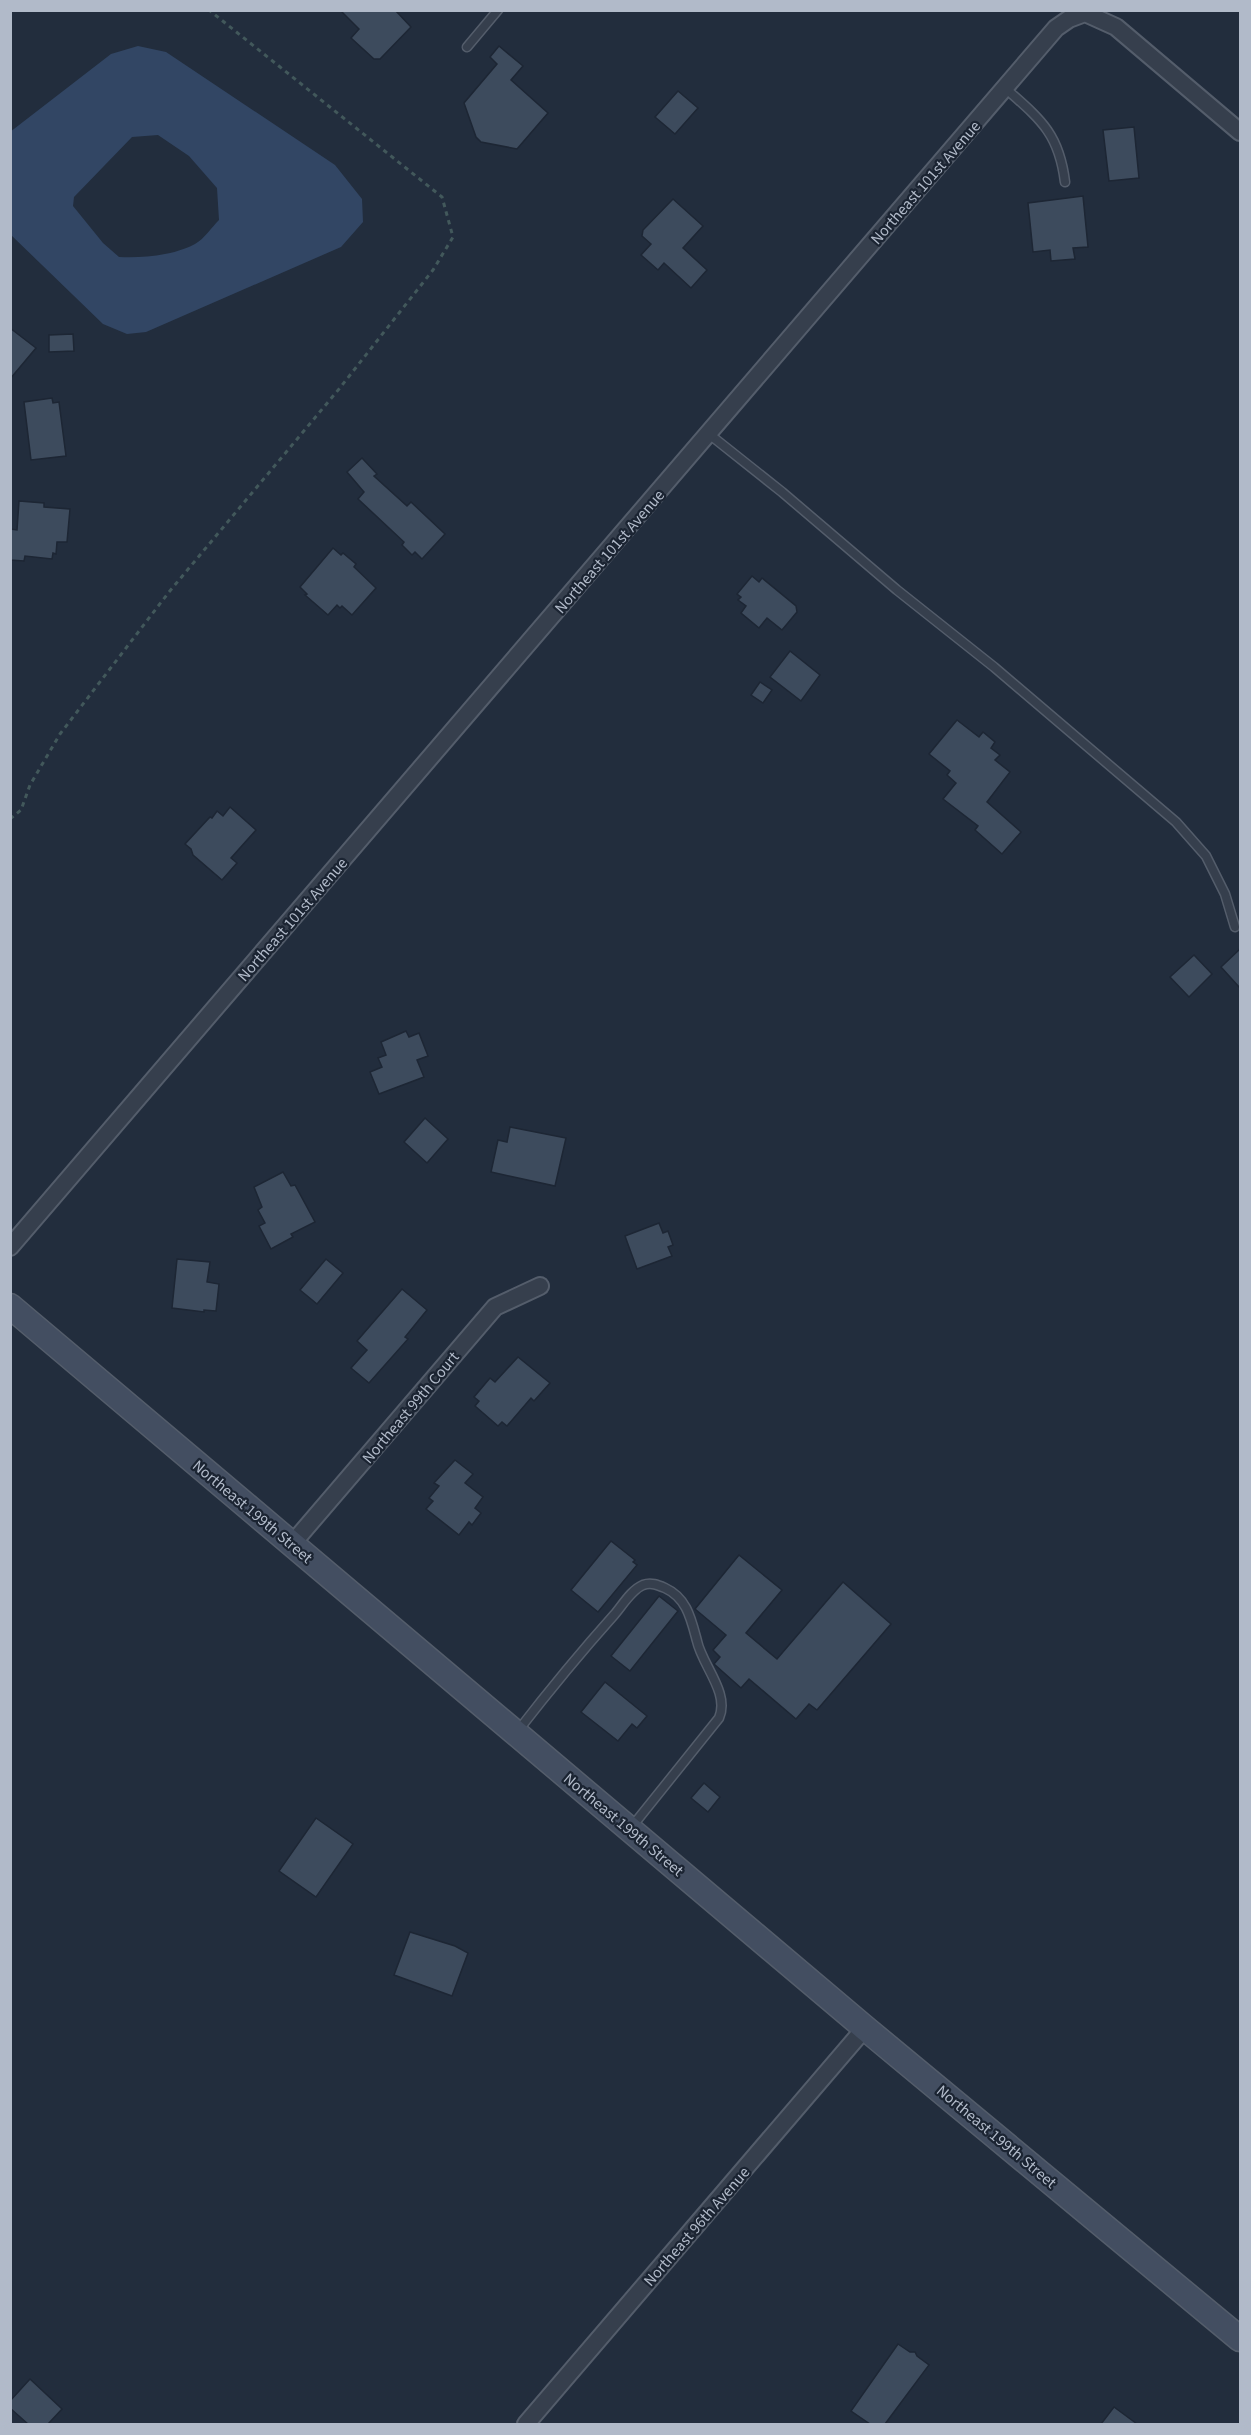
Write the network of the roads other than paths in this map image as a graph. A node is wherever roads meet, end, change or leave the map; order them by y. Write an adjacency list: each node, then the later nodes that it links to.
1 (498, 10): 3 (lane)
2 (1086, 12): 4 (street, Northeast 101st Avenue); 5 (street, Northeast 101st Avenue)
3 (467, 47)
4 (1005, 88): 6 (lane); 7 (street, Northeast 101st Avenue)
5 (1240, 132)
6 (1065, 182)
7 (709, 434): 8 (lane); 9 (street, Northeast 101st Avenue)
8 (1235, 927)
9 (10, 1247)
10 (540, 1286): 12 (street, Northeast 99th Court)
11 (10, 1306): 12 (main road, Northeast 199th Street)
12 (292, 1544): 13 (main road, Northeast 199th Street)
13 (516, 1733): 14 (main road, Northeast 199th Street); 14 (lane)
14 (630, 1829): 15 (main road, Northeast 199th Street)
15 (866, 2028): 16 (main road, Northeast 199th Street); 17 (street, Northeast 96th Avenue)
16 (1240, 2339)
17 (526, 2424)

